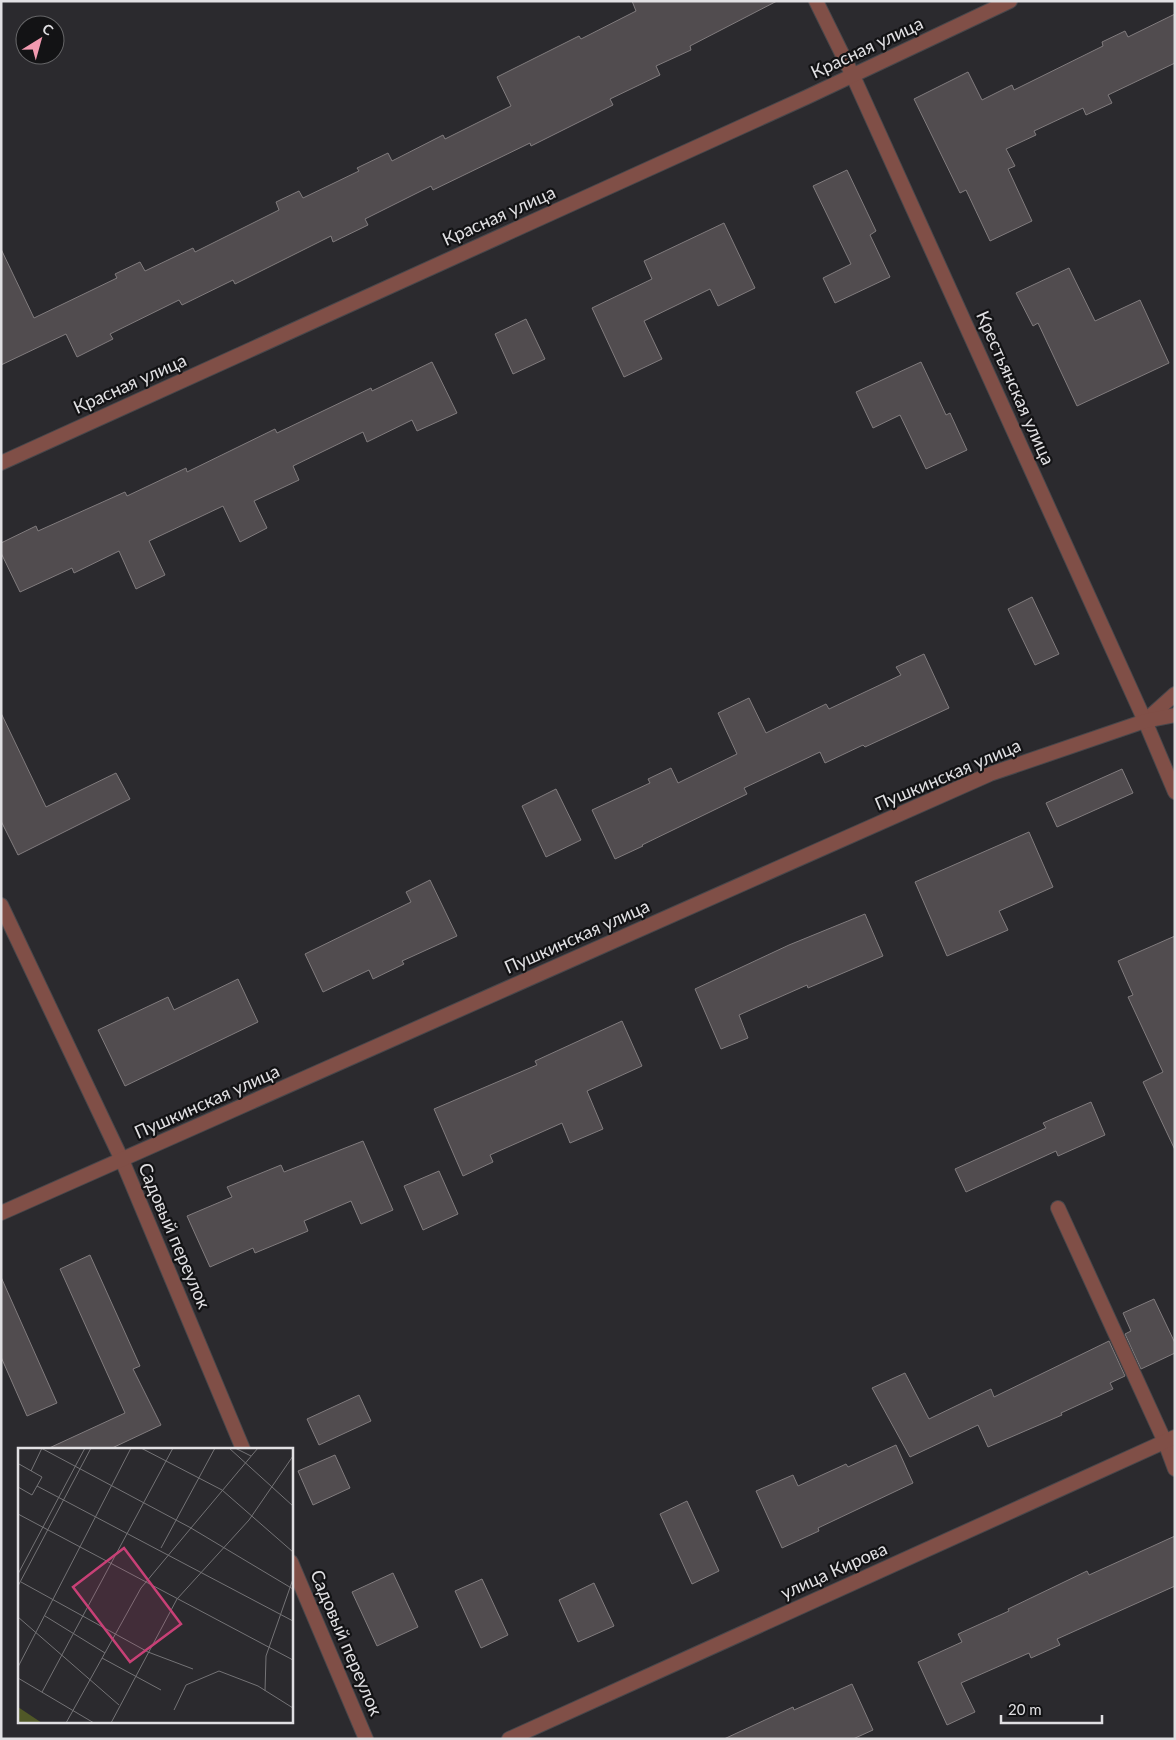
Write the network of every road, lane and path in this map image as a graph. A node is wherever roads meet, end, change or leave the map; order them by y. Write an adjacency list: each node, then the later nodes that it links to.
1 (816, 1): 3 (street, Крестьянская улица)
2 (1010, 1): 3 (street, Красная улица)
3 (853, 76): 4 (street, Красная улица); 7 (street, Крестьянская улица)
4 (1, 463)
5 (1175, 694): 7 (street)
6 (1175, 715): 7 (street, Пушкинская улица)
7 (1145, 721): 8 (street, Крестьянская улица); 10 (street, Пушкинская улица)
8 (1175, 792)
9 (1, 905): 10 (street, Садовый переулок)
10 (122, 1160): 12 (street, Пушкинская улица); 14 (street, Садовый переулок)
11 (1058, 1208): 13 (street)
12 (1, 1213)
13 (1170, 1440): 15 (street); 18 (street, улица Кирова)
14 (244, 1448)
15 (1175, 1469)
16 (292, 1564): 17 (street, Садовый переулок)
17 (366, 1739)
18 (509, 1739)

